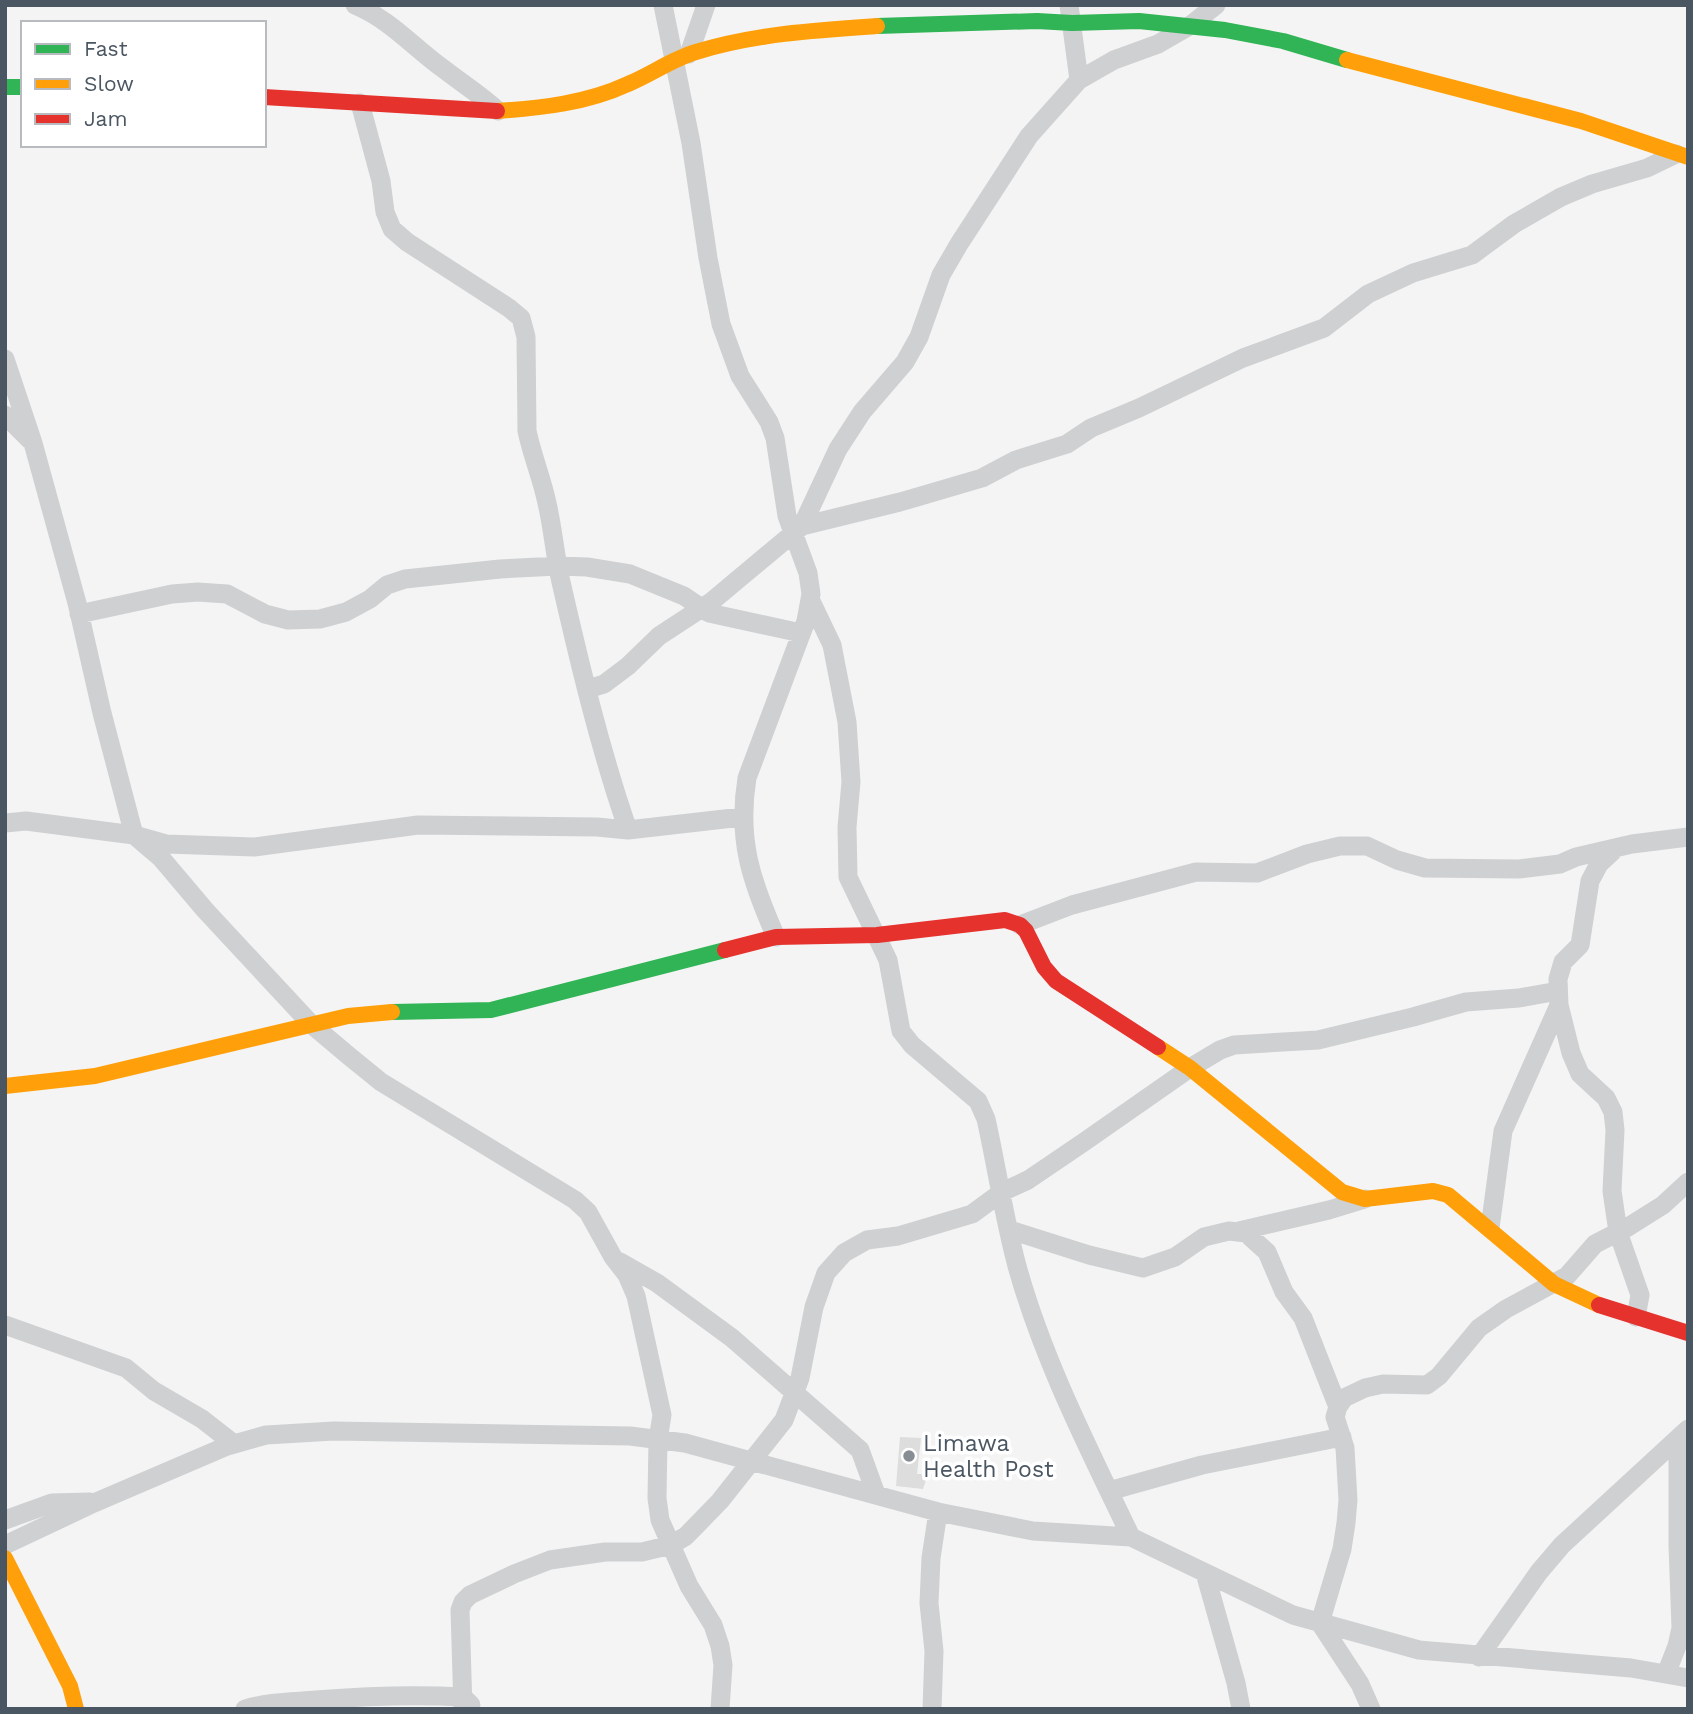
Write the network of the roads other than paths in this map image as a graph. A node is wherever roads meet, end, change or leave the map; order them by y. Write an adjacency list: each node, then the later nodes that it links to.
1 (355, 5): 11 (street)
2 (663, 5): 7 (street)
3 (706, 5): 7 (street)
4 (1216, 5): 6 (street)
5 (1070, 14): 6 (street); 7 (street); 8 (street)
6 (1191, 26): 8 (street); 12 (street)
7 (682, 57): 11 (street); 16 (street)
8 (1079, 80): 16 (street)
9 (266, 97): 10 (street)
10 (360, 103): 11 (street); 17 (street)
11 (498, 111)
12 (1682, 156): 16 (street)
13 (5, 359): 15 (street)
14 (5, 415): 15 (street)
15 (33, 443): 20 (street)
16 (797, 530): 18 (street); 19 (street)
17 (558, 566): 19 (street); 20 (street); 22 (street)
18 (810, 598): 21 (street); 30 (street)
19 (702, 608): 21 (street); 22 (street)
20 (79, 614): 26 (street)
21 (801, 633): 23 (street)
22 (588, 689): 25 (street)
23 (742, 817): 25 (street); 31 (street)
24 (5, 823): 26 (street)
25 (628, 830): 26 (street)
26 (134, 835): 33 (street)
27 (1688, 837): 28 (street)
28 (1617, 847): 29 (street); 32 (street)
29 (1020, 925): 30 (street); 34 (street)
30 (877, 935): 31 (street); 37 (street)
31 (776, 937): 33 (street)
32 (1559, 998): 34 (street); 39 (street); 42 (street)
33 (311, 1024): 35 (street); 43 (street)
34 (1191, 1068): 37 (street); 38 (street)
35 (5, 1086)
36 (1688, 1182): 42 (street)
37 (1002, 1192): 40 (street); 48 (street)
38 (1365, 1199): 39 (street); 41 (street)
39 (1490, 1228): 44 (street)
40 (1010, 1230): 41 (street); 57 (street)
41 (1239, 1231): 49 (street)
42 (1618, 1232): 44 (street); 45 (street)
43 (612, 1257): 48 (street); 50 (street)
44 (1554, 1284): 45 (street); 49 (street)
45 (1636, 1317): 47 (street)
46 (5, 1325): 55 (street)
47 (1688, 1333)
48 (795, 1394): 56 (street); 58 (street)
49 (1338, 1407): 52 (street)
50 (662, 1415): 53 (street); 54 (street)
51 (1683, 1434): 68 (street); 69 (street)
52 (1342, 1437): 57 (street); 67 (street)
53 (657, 1440): 54 (street); 55 (street); 64 (street)
54 (685, 1443): 56 (street)
55 (234, 1444): 59 (street)
56 (751, 1461): 58 (street); 64 (street)
57 (1109, 1491): 62 (street)
58 (876, 1494): 60 (street)
59 (94, 1503): 61 (street); 63 (street)
60 (938, 1512): 62 (street); 75 (street)
61 (5, 1520)
62 (1131, 1537): 66 (street)
63 (5, 1545)
64 (671, 1545): 71 (street); 74 (street)
65 (5, 1558): 72 (street)
66 (1205, 1573): 67 (street); 76 (street)
67 (1320, 1623): 68 (street); 77 (street)
68 (1479, 1657): 69 (street)
69 (1666, 1674): 70 (street)
70 (1688, 1678)
71 (466, 1705): 73 (street)
72 (76, 1709)
73 (246, 1709)
74 (720, 1709)
75 (932, 1709)
76 (1241, 1709)
77 (1371, 1709)

